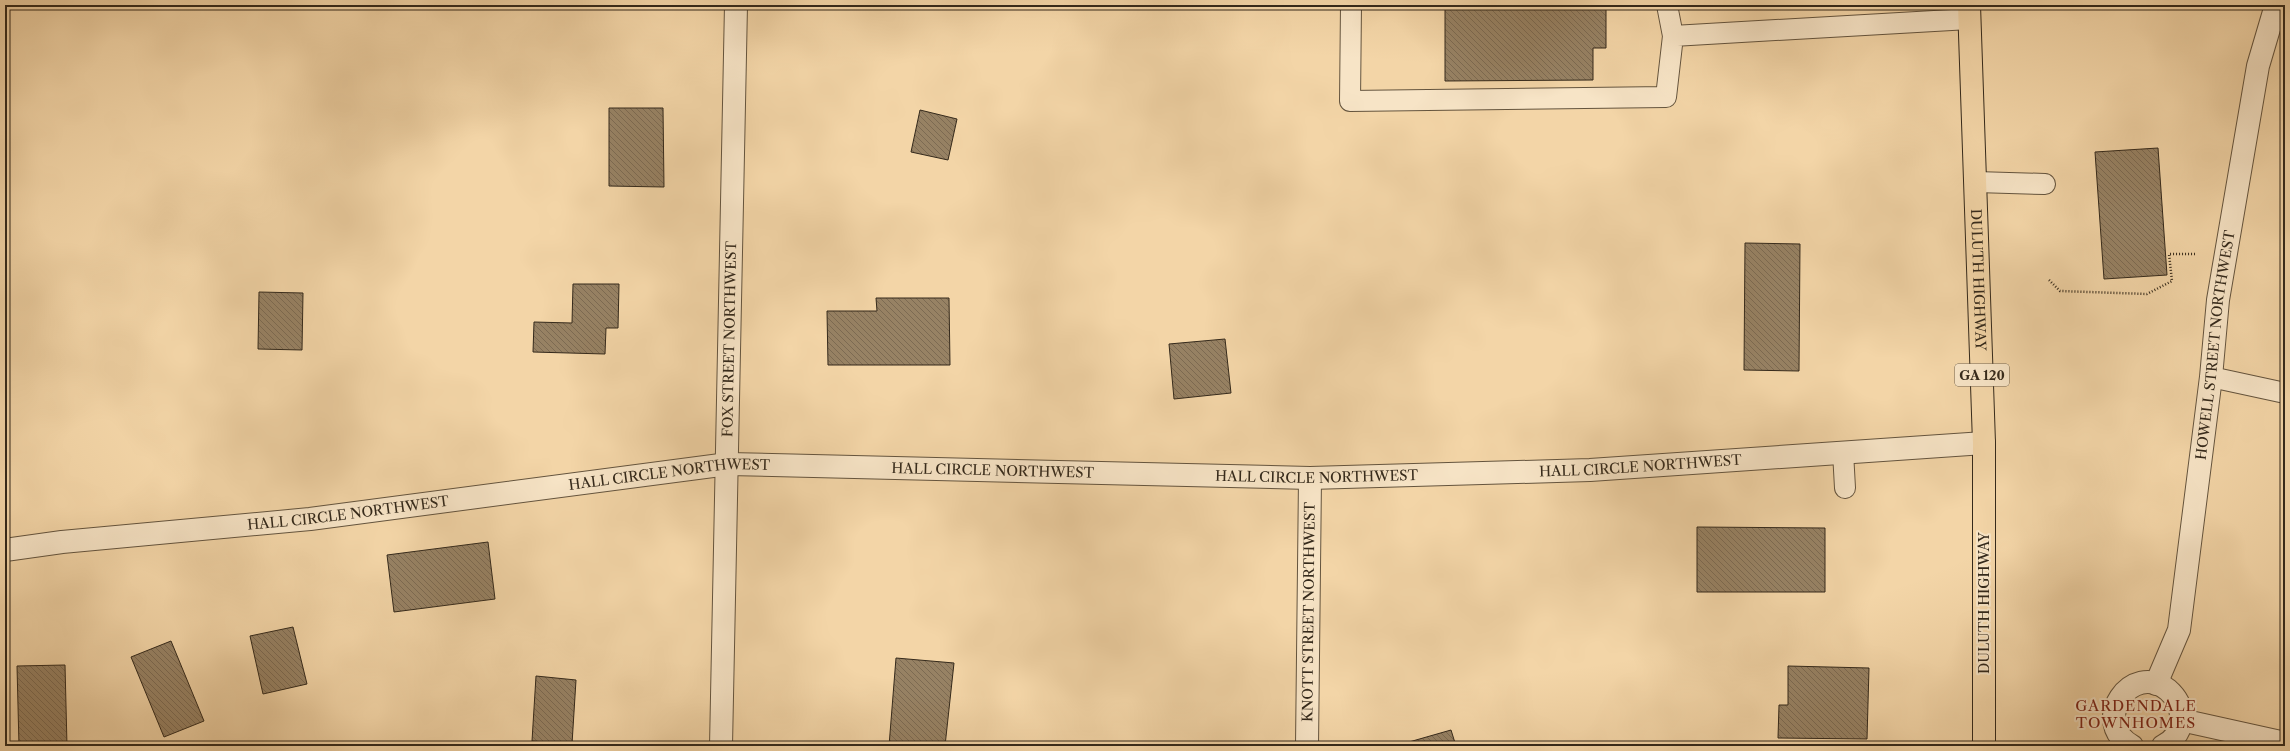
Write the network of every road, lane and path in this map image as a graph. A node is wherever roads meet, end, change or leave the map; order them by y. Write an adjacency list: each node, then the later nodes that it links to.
1 (736, 5): 16 (street, FOX STREET NORTHWEST)
2 (1351, 5): 7 (lane)
3 (1667, 5): 7 (lane)
4 (2277, 5): 5 (lane); 10 (street, HOWELL STREET NORTHWEST)
5 (2285, 6)
6 (1969, 12): 7 (lane); 8 (main road, DULUTH HIGHWAY / GA 120)
7 (1673, 36)
8 (1976, 182): 9 (lane); 14 (main road, DULUTH HIGHWAY / GA 120)
9 (2045, 184)
10 (2225, 253): 11 (path); 12 (street, HOWELL STREET NORTHWEST)
11 (2050, 280)
12 (2210, 377): 13 (lane); 20 (street, HOWELL STREET NORTHWEST)
13 (2285, 393)
14 (1984, 443): 15 (street, HALL CIRCLE NORTHWEST); 25 (main road, DULUTH HIGHWAY / GA 120)
15 (1843, 452): 17 (street, HALL CIRCLE NORTHWEST); 18 (lane)
16 (728, 464): 17 (street, HALL CIRCLE NORTHWEST); 19 (street, HALL CIRCLE NORTHWEST); 23 (street, FOX STREET NORTHWEST)
17 (1310, 478): 24 (street, KNOTT STREET NORTHWEST)
18 (1845, 488)
19 (5, 550)
20 (2156, 684): 21 (street); 26 (street)
21 (2181, 720): 22 (street); 27 (street)
22 (2285, 743)
23 (721, 746)
24 (1307, 746)
25 (1984, 746)
26 (2132, 746)
27 (2164, 746)

